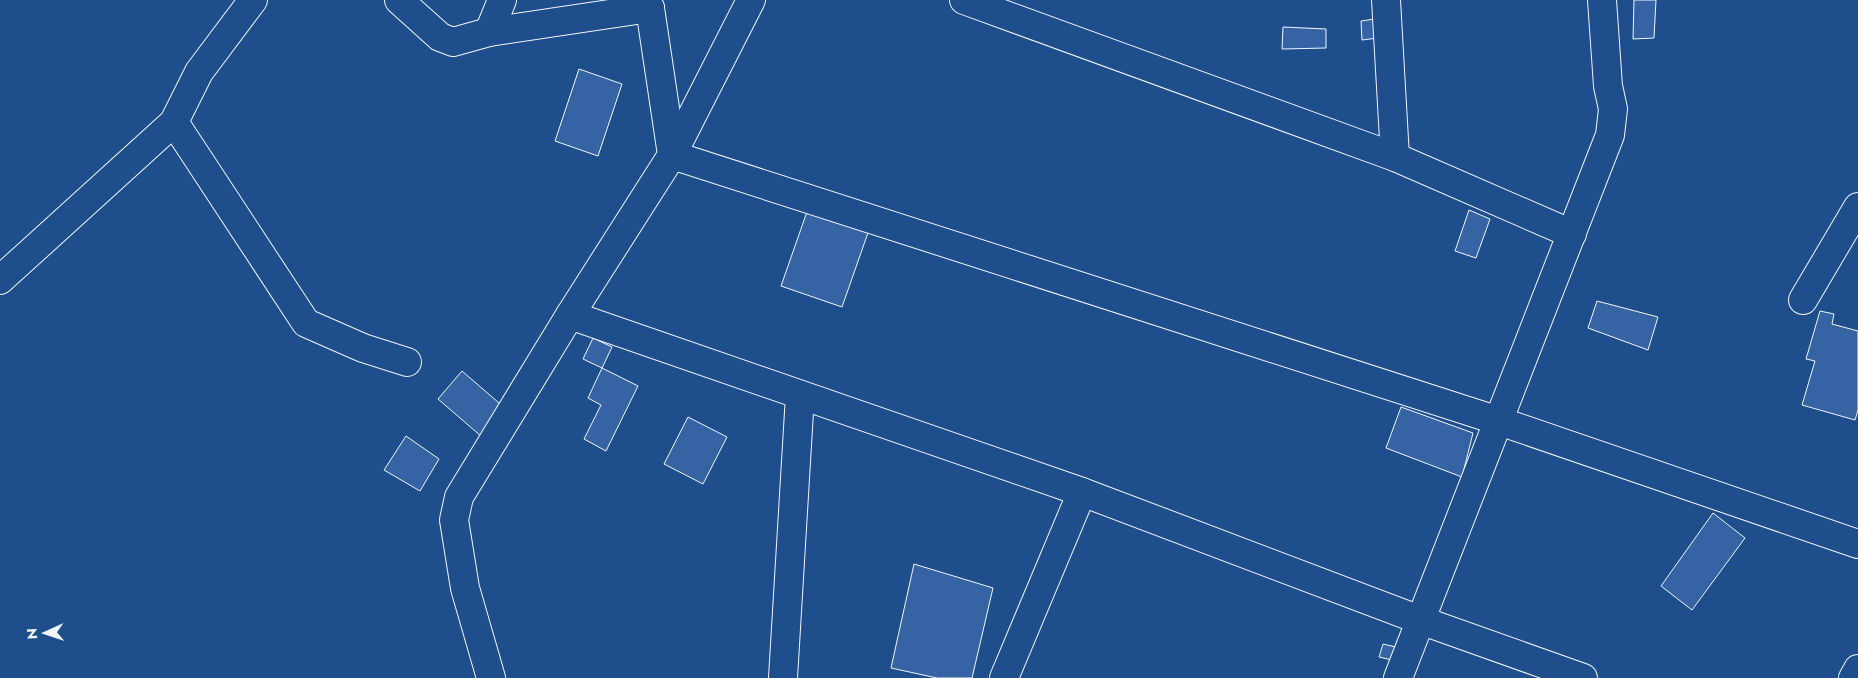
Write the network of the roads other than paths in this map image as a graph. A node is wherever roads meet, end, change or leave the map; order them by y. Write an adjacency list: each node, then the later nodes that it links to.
1 (253, 0): 10 (street)
2 (399, 0): 9 (street)
3 (502, 0): 9 (street)
4 (751, 0): 11 (street)
5 (964, 0): 12 (street)
6 (1386, 0): 12 (street)
7 (1602, 0): 14 (street)
8 (648, 4): 9 (street); 11 (street)
9 (489, 32)
10 (174, 122): 15 (street); 18 (street)
11 (672, 155): 17 (street); 20 (street)
12 (1395, 157): 14 (street)
13 (1858, 207): 16 (street)
14 (1572, 234): 20 (street)
15 (0, 280)
16 (1803, 300)
17 (570, 315): 19 (street); 25 (street)
18 (407, 362)
19 (800, 395): 21 (street); 26 (street)
20 (1499, 421): 22 (street); 23 (street)
21 (1082, 492): 23 (street); 27 (street)
22 (1858, 544)
23 (1420, 620): 28 (street); 29 (street)
24 (1858, 669): 30 (street)
25 (491, 678)
26 (783, 678)
27 (1004, 678)
28 (1398, 678)
29 (1583, 678)
30 (1853, 678)

